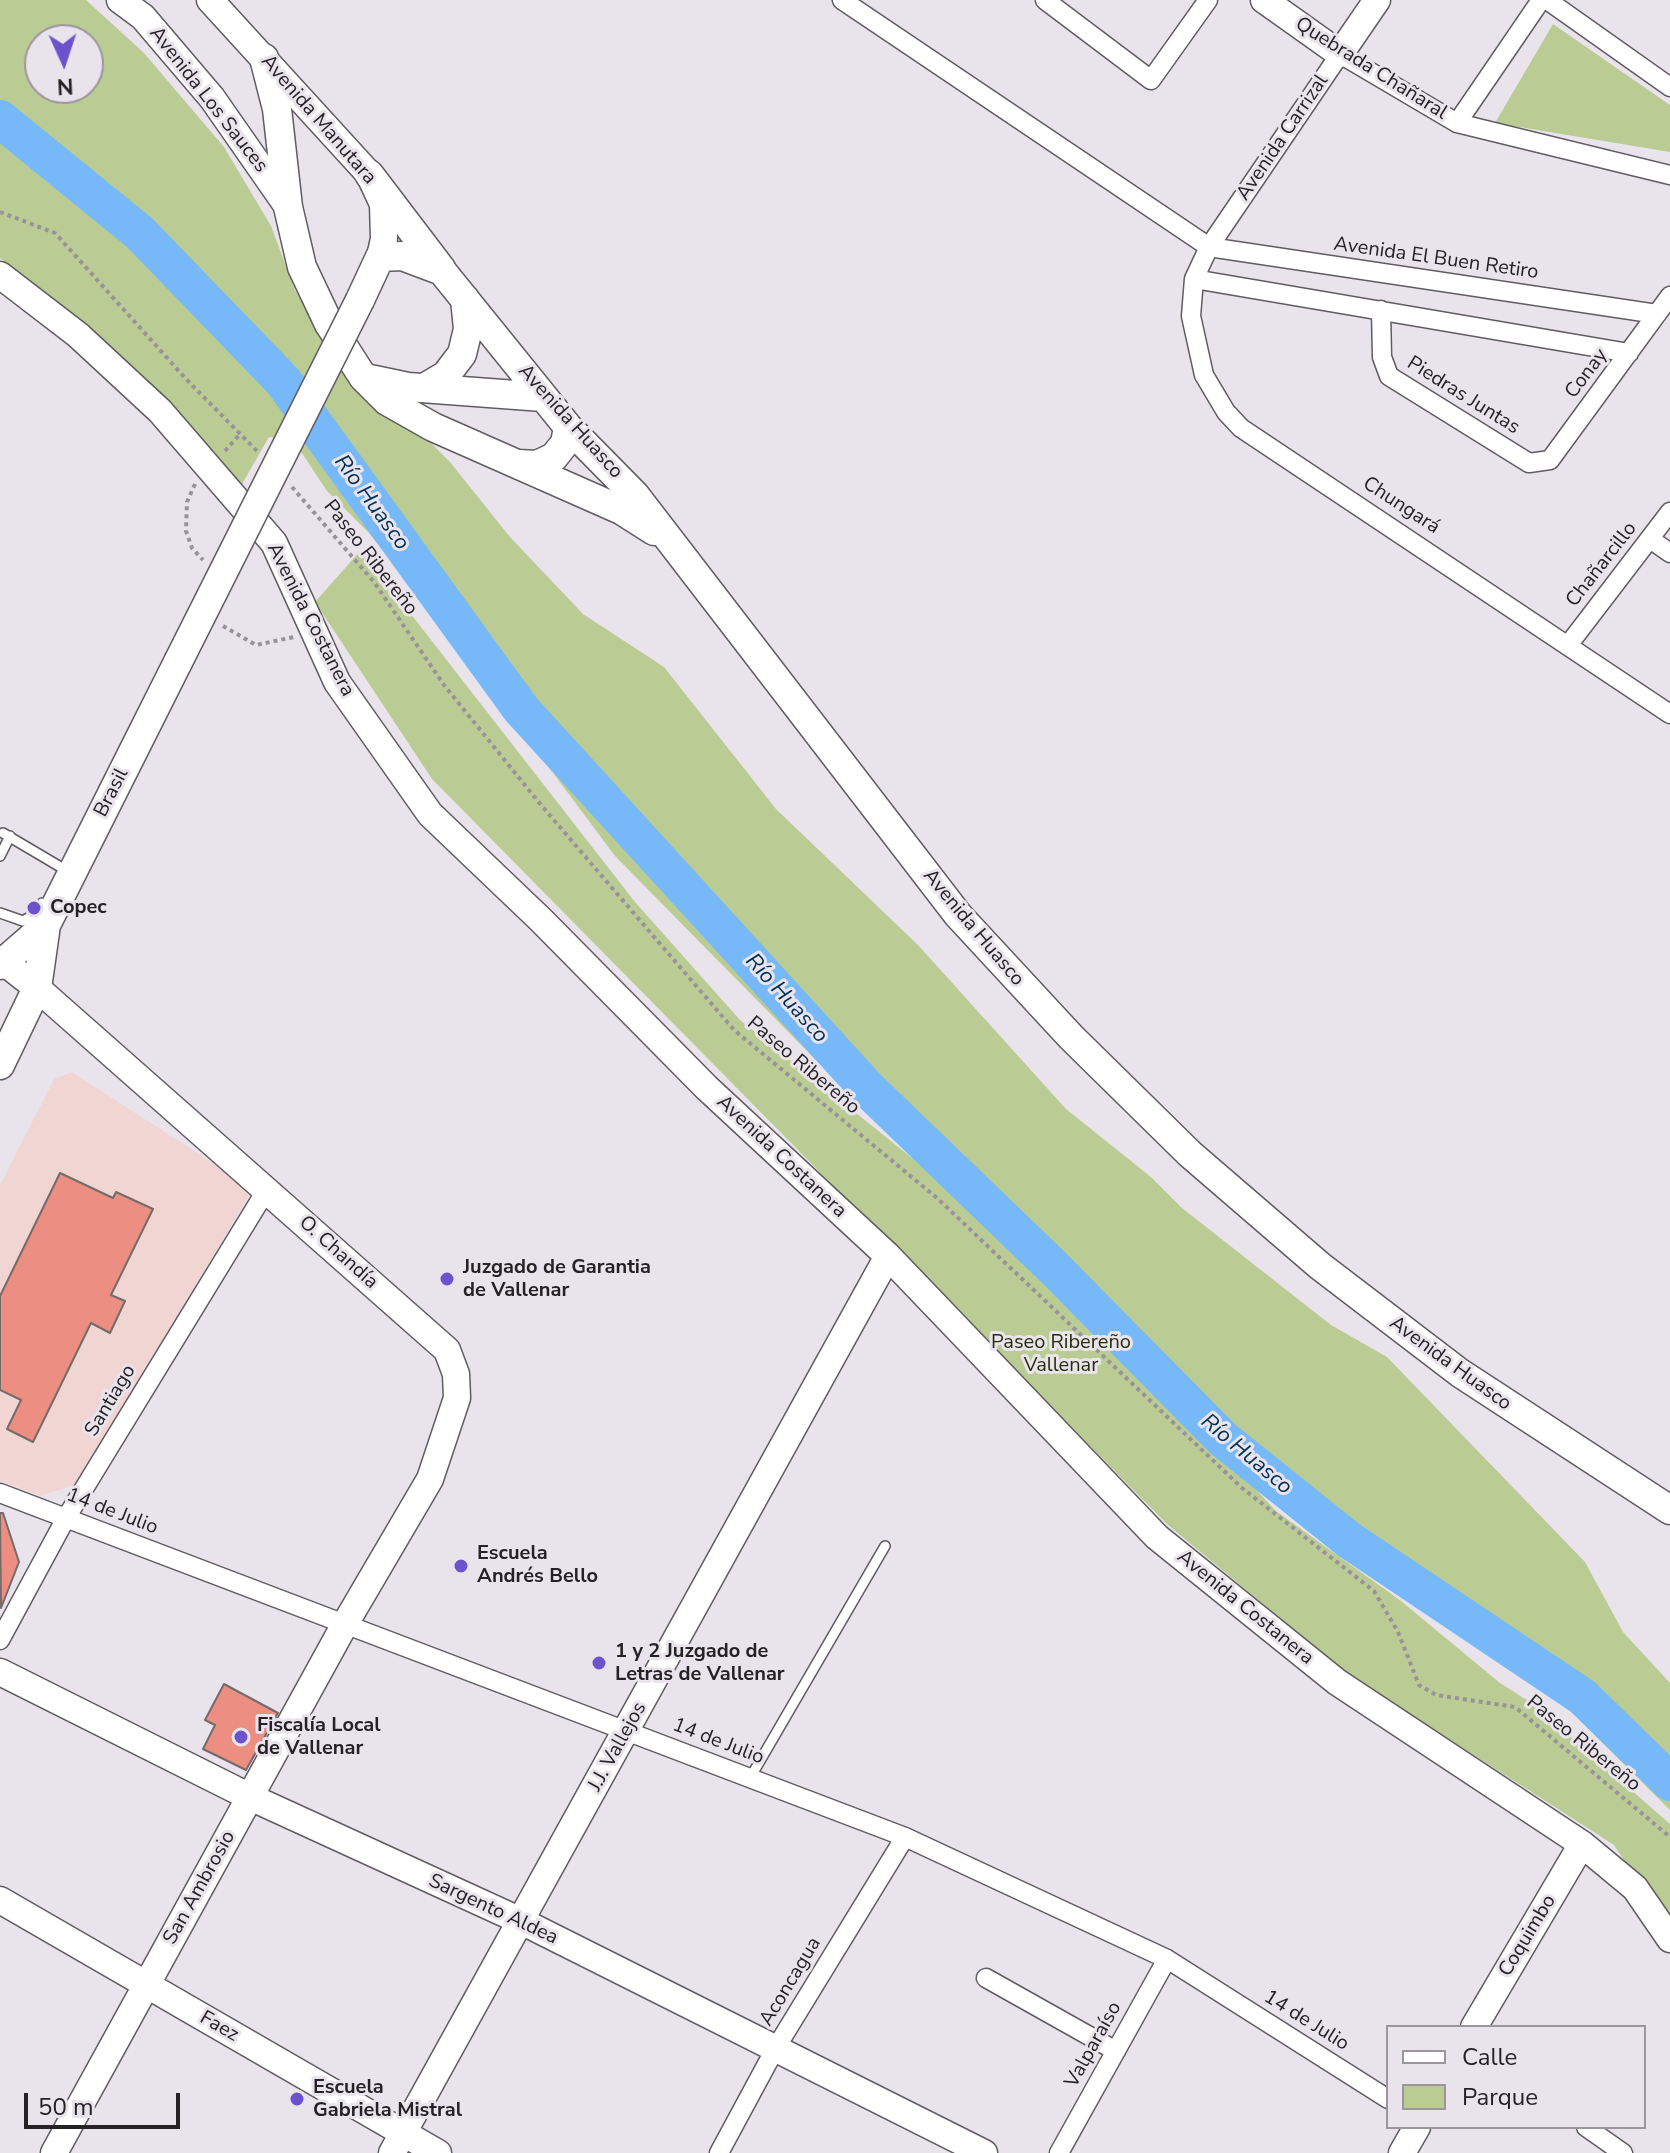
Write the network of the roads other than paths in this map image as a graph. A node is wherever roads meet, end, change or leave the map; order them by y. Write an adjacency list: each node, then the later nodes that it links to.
1 (120, 0): 15 (main road, Avenida Los Sauces)
2 (210, 0): 10 (main road, Avenida Manutara)
3 (842, 0): 16 (street)
4 (1045, 0): 5 (street)
5 (1208, 0)
6 (1264, 0): 9 (main road, Quebrada Chañaral)
7 (1377, 0): 9 (main road, Avenida Carrizal)
8 (1544, 0): 11 (street); 12 (street)
9 (1340, 54): 12 (street, Quebrada Chañaral); 16 (street, Avenida Carrizal)
10 (264, 58): 13 (main road, Avenida Manutara); 15 (main road)
11 (1670, 87)
12 (1457, 123): 14 (street, Quebrada Chañaral)
13 (369, 174): 17 (main road, Avenida Manutara); 18 (main road, Avenida Huasco)
14 (1670, 175)
15 (288, 207): 26 (main road)
16 (1209, 247): 20 (street, Avenida Carrizal); 24 (street, Avenida El Buen Retiro)
17 (380, 257): 18 (main road); 39 (main road, Brasil, bridge)
18 (442, 271): 22 (main road, Avenida Huasco)
19 (0, 275): 46 (main road, Avenida Costanera)
20 (1194, 279): 23 (street); 36 (street, Chungará)
21 (1670, 296): 24 (street, Conay)
22 (465, 299): 27 (main road); 28 (main road, Avenida Huasco)
23 (1381, 310): 25 (street); 30 (street, Piedras Juntas)
24 (1657, 314): 25 (street, Conay)
25 (1629, 353): 30 (street, Conay)
26 (363, 377): 27 (main road); 31 (main road)
27 (424, 388): 28 (main road)
28 (543, 397): 29 (main road, Avenida Huasco)
29 (568, 427): 31 (main road); 34 (main road, Avenida Huasco)
30 (1529, 463)
31 (518, 464): 34 (main road)
32 (1670, 512): 33 (street, Chañarcillo)
33 (1650, 539): 35 (street); 36 (street, Chañarcillo)
34 (669, 542): 48 (main road, Avenida Huasco)
35 (1670, 553)
36 (1569, 644): 37 (street, Chungará)
37 (1670, 714)
38 (0, 856): 39 (lane)
39 (59, 877): 40 (lane); 41 (main road, Brasil)
40 (0, 913)
41 (46, 925): 42 (main road, Brasil); 43 (main road, Brasil)
42 (1, 962): 43 (main road, O. Chandía)
43 (37, 988): 44 (main road, Brasil); 45 (main road, O. Chandía)
44 (0, 1065)
45 (267, 1189): 49 (street, Santiago); 51 (main road, O. Chandía)
46 (888, 1256): 54 (main road, J.J. Vallejos); 58 (main road, Avenida Costanera)
47 (0, 1493): 49 (street, 14 de Julio)
48 (1670, 1510)
49 (66, 1518): 51 (street, 14 de Julio); 52 (street, Santiago)
50 (885, 1546): 55 (lane)
51 (345, 1624): 54 (street, 14 de Julio); 56 (main road, San Ambrosio)
52 (0, 1640)
53 (0, 1672): 56 (main road, Sargento Aldea)
54 (626, 1731): 55 (street, 14 de Julio); 60 (main road, J.J. Vallejos)
55 (750, 1778): 57 (street, 14 de Julio)
56 (250, 1797): 60 (main road, Sargento Aldea); 64 (main road, San Ambrosio)
57 (905, 1837): 62 (street, 14 de Julio); 66 (street, Aconcagua)
58 (1582, 1844): 61 (main road, Avenida Costanera); 65 (main road, Coquimbo)
59 (0, 1900): 64 (main road, Faez)
60 (521, 1921): 66 (main road, Sargento Aldea); 71 (main road, J.J. Vallejos)
61 (1670, 1939)
62 (1167, 1959): 67 (street, Valparaíso); 68 (street, 14 de Julio)
63 (986, 1978): 67 (street)
64 (146, 1985): 71 (main road, Faez); 72 (main road, San Ambrosio)
65 (1475, 2025)
66 (774, 2051): 74 (street, Aconcagua); 75 (main road, Sargento Aldea)
67 (1116, 2051): 76 (street, Valparaíso)
68 (1386, 2098)
69 (1416, 2129): 77 (main road)
70 (1589, 2129): 78 (street)
71 (398, 2143): 73 (main road, Faez)
72 (54, 2153)
73 (438, 2153)
74 (719, 2153)
75 (984, 2153)
76 (1059, 2153)
77 (1402, 2153)
78 (1623, 2153)

